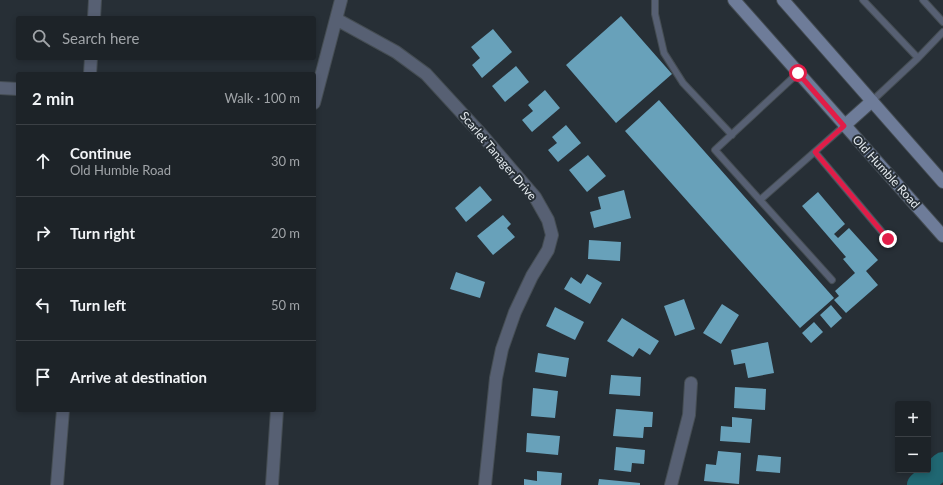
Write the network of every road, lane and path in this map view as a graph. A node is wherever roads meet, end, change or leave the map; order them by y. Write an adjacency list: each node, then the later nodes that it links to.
1 (95, 0): 8 (street)
2 (341, 0): 9 (street)
3 (655, 0): 21 (lane)
4 (734, 0): 15 (main road, Old Humble Road)
5 (783, 0): 19 (main road)
6 (863, 0): 12 (lane)
7 (923, 0): 10 (lane)
8 (94, 16)
9 (336, 19): 18 (street); 33 (street, Scarlet Tanager Drive)
10 (943, 22)
11 (943, 32): 12 (lane)
12 (918, 58): 19 (lane)
13 (91, 60): 14 (street)
14 (90, 72)
15 (798, 73): 20 (main road, Old Humble Road); 21 (lane)
16 (0, 88): 17 (street)
17 (16, 89)
18 (316, 95)
19 (872, 101): 20 (main road); 23 (main road)
20 (844, 126): 22 (lane); 25 (main road, Old Humble Road)
21 (732, 135): 24 (lane)
22 (815, 152): 24 (lane); 26 (lane)
23 (943, 182)
24 (760, 200): 27 (lane)
25 (943, 236)
26 (888, 239)
27 (832, 280)
28 (691, 383): 34 (street)
29 (63, 412): 31 (street)
30 (277, 412): 32 (street)
31 (57, 485)
32 (272, 485)
33 (485, 485)
34 (671, 485)

